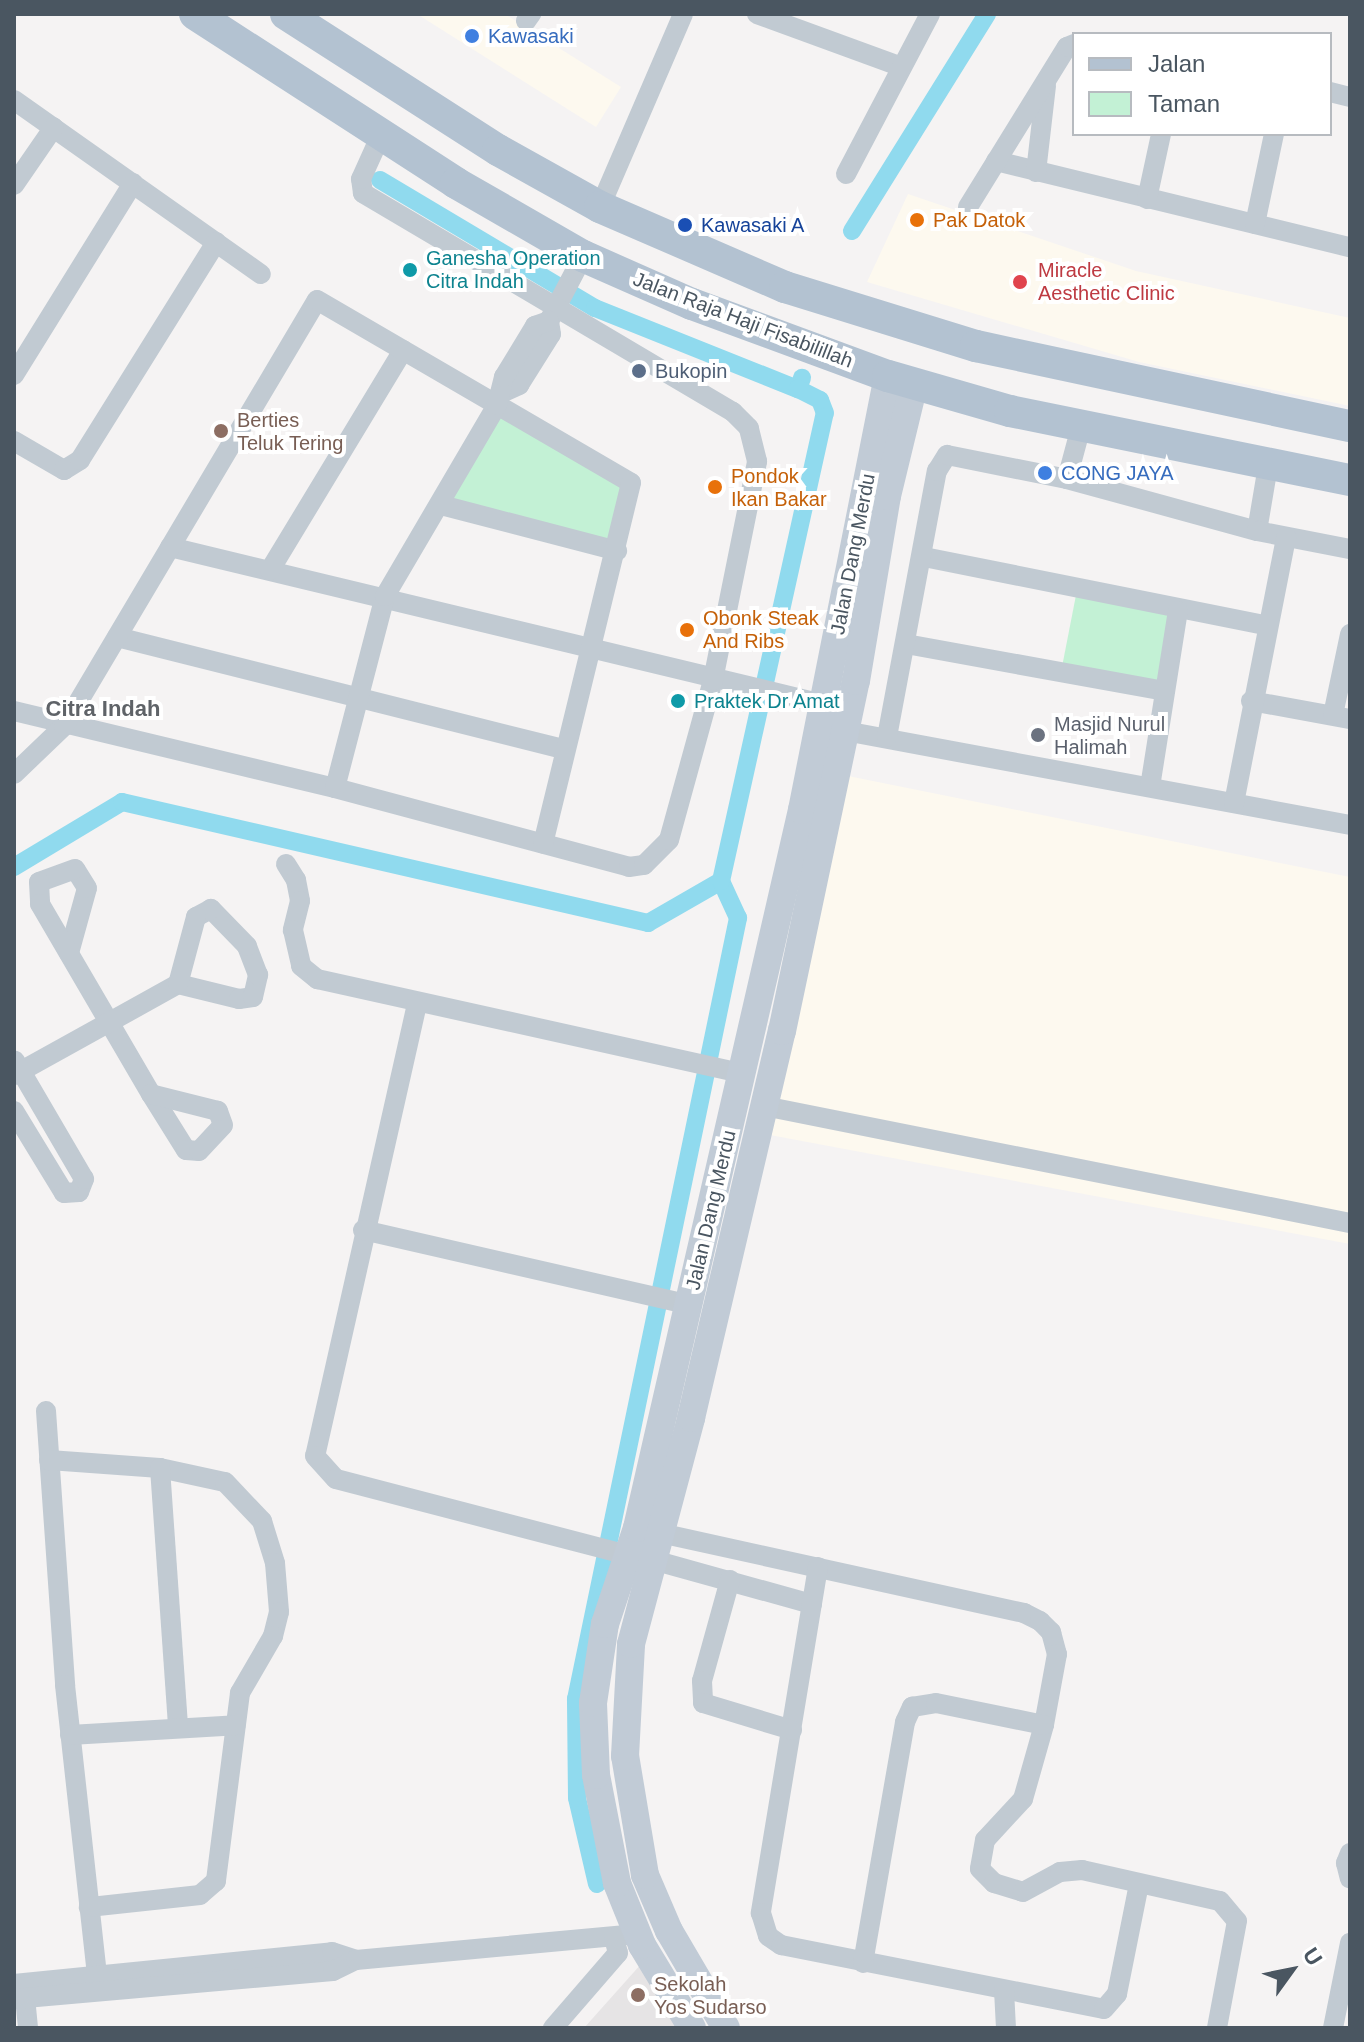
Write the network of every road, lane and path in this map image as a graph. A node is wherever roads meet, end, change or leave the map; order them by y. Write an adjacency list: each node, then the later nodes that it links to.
1 (195, 14): 13 (main road, Jalan Raja Haji Fisabilillah)
2 (286, 14): 20 (main road)
3 (683, 14): 20 (street)
4 (757, 14): 7 (street)
5 (930, 14): 7 (street)
6 (1072, 47): 8 (street)
7 (899, 66): 16 (street)
8 (1047, 78): 14 (street); 15 (street)
9 (14, 100): 10 (street)
10 (54, 127): 17 (street); 18 (street)
11 (1161, 136): 19 (street)
12 (1274, 136): 22 (street)
13 (380, 137): 25 (main road, Jalan Raja Haji Fisabilillah); 27 (street)
14 (996, 161): 15 (street); 21 (street)
15 (1036, 172): 19 (street)
16 (846, 174)
17 (133, 183): 23 (street); 29 (street)
18 (14, 185)
19 (1147, 199): 22 (street)
20 (600, 207): 33 (main road)
21 (968, 207)
22 (1255, 224): 24 (street)
23 (216, 242): 26 (street); 34 (street)
24 (1350, 247)
25 (578, 266): 27 (street); 30 (main road, Jalan Raja Haji Fisabilillah)
26 (261, 274)
27 (556, 309): 31 (street); 54 (street)
28 (403, 350): 31 (street); 42 (street); 46 (street)
29 (14, 375)
30 (901, 380): 32 (main road, Jalan Raja Haji Fisabilillah); 36 (main road, Jalan Dang Merdu)
31 (501, 398): 39 (street); 44 (street)
32 (1082, 423): 35 (main road, Jalan Raja Haji Fisabilillah); 37 (street)
33 (1350, 426)
34 (14, 441)
35 (1268, 466): 38 (main road, Jalan Raja Haji Fisabilillah); 40 (street)
36 (881, 470): 58 (main road, Jalan Dang Merdu); 62 (main road, Jalan Dang Merdu)
37 (1067, 479): 40 (street); 45 (street)
38 (1350, 480)
39 (441, 505): 44 (street); 47 (street)
40 (1257, 531): 41 (street)
41 (1286, 537): 43 (street); 49 (street)
42 (170, 547): 46 (street); 50 (street)
43 (1350, 549)
44 (617, 551): 53 (street)
45 (924, 557): 48 (street); 52 (street)
46 (270, 570): 47 (street)
47 (385, 596): 53 (street); 56 (street)
48 (1178, 611): 49 (street); 55 (street)
49 (1264, 625): 57 (street)
50 (117, 637): 56 (street); 61 (street)
51 (1349, 638): 60 (street)
52 (906, 644): 55 (street); 63 (street)
53 (591, 649): 54 (street); 64 (street)
54 (713, 680): 58 (street); 70 (street)
55 (1165, 691): 66 (street)
56 (358, 694): 64 (street); 67 (street)
57 (1251, 701): 60 (street); 68 (street)
58 (823, 704): 77 (main road, Jalan Dang Merdu)
59 (14, 711): 61 (street)
60 (1342, 717)
61 (64, 726): 65 (street); 67 (street)
62 (845, 731): 63 (street); 79 (main road, Jalan Dang Merdu)
63 (887, 737): 66 (street)
64 (564, 749): 70 (street)
65 (14, 774)
66 (1150, 787): 68 (street)
67 (335, 788): 70 (street)
68 (1234, 803): 69 (street)
69 (1350, 825)
70 (543, 843)
71 (286, 864): 74 (street)
72 (69, 953): 75 (street)
73 (178, 984): 73 (street); 75 (street)
74 (417, 1004): 77 (street); 82 (street)
75 (110, 1020): 76 (street); 78 (street)
76 (16, 1068): 80 (street)
77 (719, 1069): 83 (main road, Jalan Dang Merdu)
78 (151, 1094)
79 (764, 1106): 81 (street); 83 (main road, Jalan Dang Merdu)
80 (14, 1111)
81 (1350, 1223)
82 (363, 1230): 84 (street); 89 (street)
83 (714, 1256): 84 (main road, Jalan Dang Merdu); 88 (main road, Jalan Dang Merdu)
84 (670, 1300): 89 (main road, Jalan Dang Merdu)
85 (46, 1411): 86 (street)
86 (49, 1460): 87 (street); 97 (street)
87 (160, 1468): 93 (street); 95 (street)
88 (660, 1533): 89 (main road, Jalan Dang Merdu); 90 (street)
89 (631, 1555): 91 (street); 102 (main road, Jalan Dang Merdu); 112 (main road, Jalan Dang Merdu)
90 (818, 1567): 92 (street); 94 (street)
91 (730, 1580): 92 (street); 96 (street)
92 (812, 1604): 96 (street)
93 (236, 1725): 95 (street); 101 (street)
94 (1044, 1725): 100 (street); 105 (street)
95 (178, 1726): 97 (street)
96 (792, 1730): 105 (street)
97 (70, 1735): 101 (street)
98 (1350, 1853): 99 (street)
99 (1350, 1879)
100 (1139, 1884): 107 (street); 114 (street)
101 (89, 1907): 106 (street)
102 (625, 1936): 104 (street); 110 (street); 111 (main road, Jalan Dang Merdu)
103 (1350, 1943): 115 (street)
104 (356, 1960): 106 (street); 108 (street)
105 (863, 1963): 107 (street)
106 (97, 1977): 108 (street)
107 (1004, 1990): 113 (street)
108 (19, 1991): 109 (street)
109 (28, 2028)
110 (553, 2028)
111 (692, 2028)
112 (726, 2028)
113 (1006, 2028)
114 (1217, 2028)
115 (1333, 2028)

